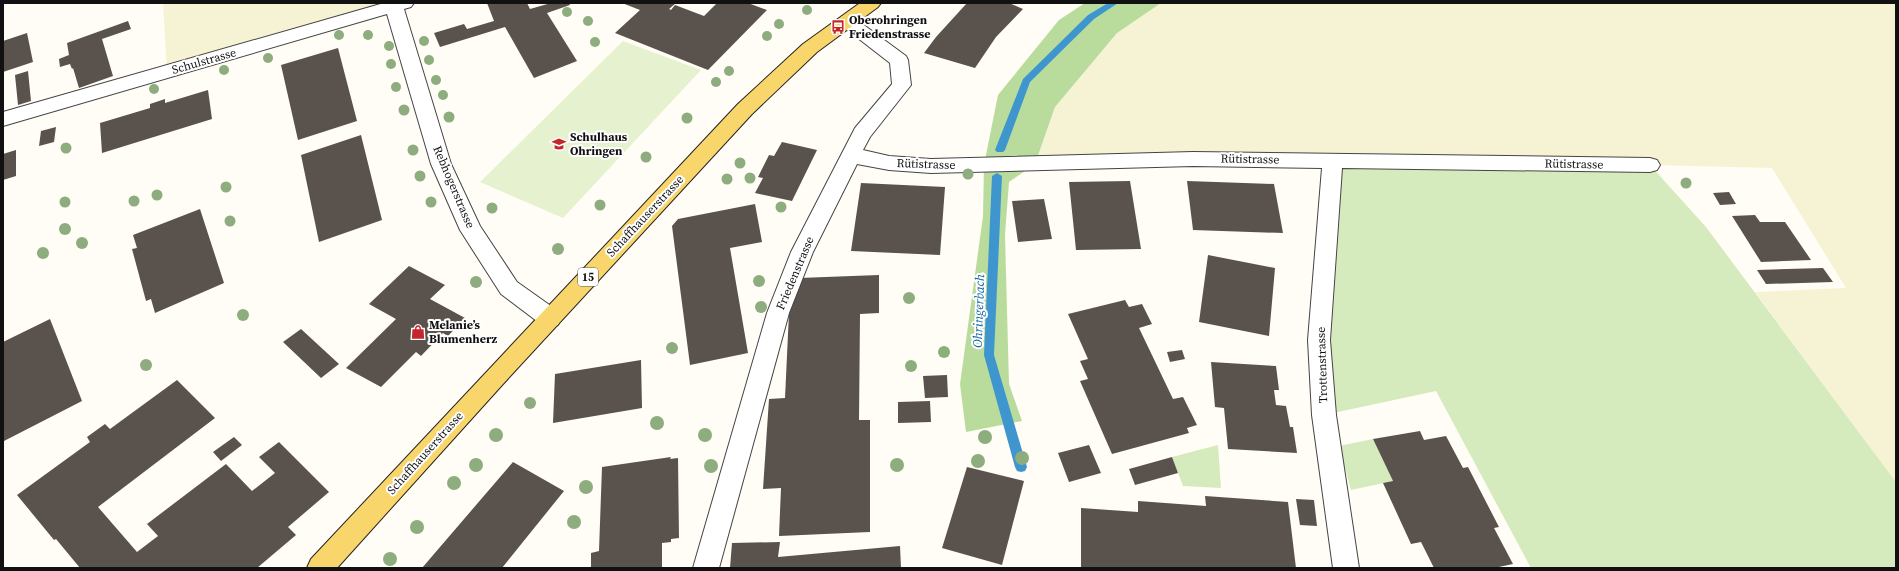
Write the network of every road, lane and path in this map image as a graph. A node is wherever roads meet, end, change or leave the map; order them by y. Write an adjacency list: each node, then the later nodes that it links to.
1 (872, 3): 3 (main road, Schaffhauserstrasse / 15)
2 (399, 5): 4 (street, Schulstrasse); 8 (street, Rebhogerstrasse)
3 (848, 20): 5 (street, Friedenstrasse); 8 (main road, Schaffhauserstrasse / 15)
4 (3, 119)
5 (850, 155): 6 (street, Rütistrasse); 10 (street, Friedenstrasse)
6 (1333, 160): 7 (street, Rütistrasse); 11 (street, Trottenstrasse)
7 (1650, 165)
8 (550, 318): 9 (main road, Schaffhauserstrasse / 15)
9 (320, 568)
10 (706, 568)
11 (1346, 568)

